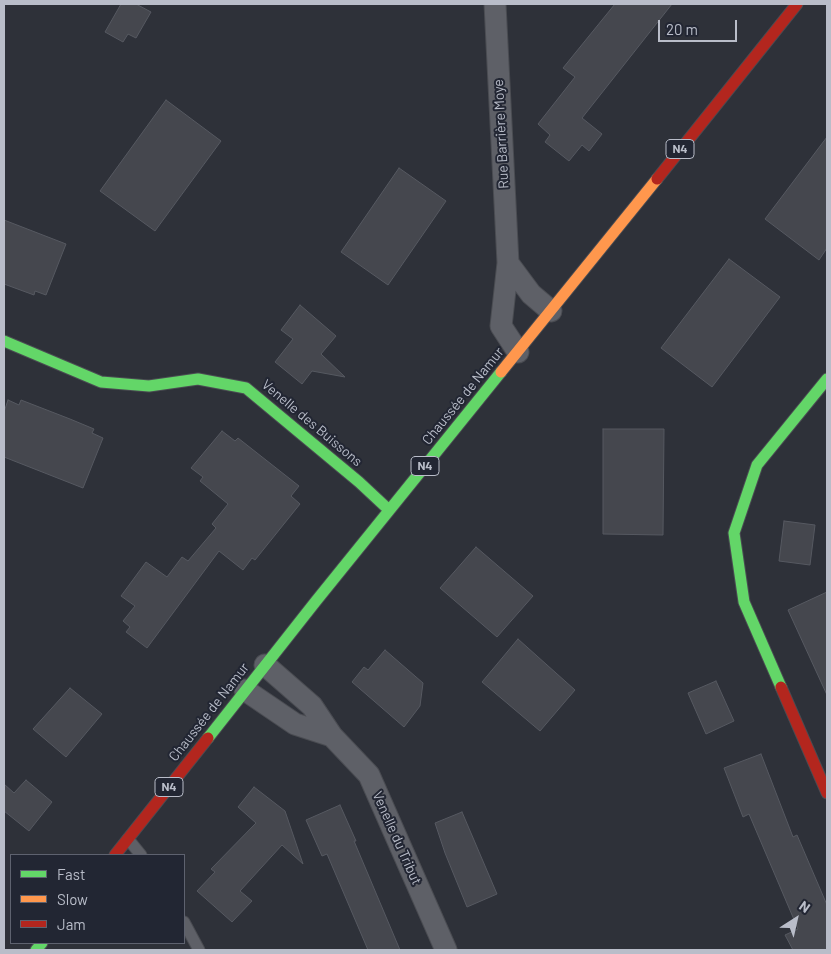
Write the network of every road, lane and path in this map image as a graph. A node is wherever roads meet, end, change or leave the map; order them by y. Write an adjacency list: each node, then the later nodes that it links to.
1 (495, 4): 3 (street, Rue Barrière Moye)
2 (797, 4): 4 (main road, Chaussée de Namur / N4)
3 (508, 263): 4 (street); 6 (street, Rue Barrière Moye)
4 (551, 311): 6 (main road, Chaussée de Namur / N4)
5 (4, 340): 8 (main road, Venelle des Buissons)
6 (518, 352): 8 (main road, Chaussée de Namur / N4)
7 (827, 379): 12 (main road)
8 (389, 510): 9 (main road, Chaussée de Namur / N4)
9 (265, 665): 10 (main road, Chaussée de Namur / N4); 11 (street, Venelle du Tribut)
10 (245, 690): 11 (street, Venelle du Tribut); 13 (main road, Chaussée de Namur / N4)
11 (332, 736): 18 (street, Venelle du Tribut)
12 (827, 793)
13 (128, 839): 14 (main road, Chaussée de Namur / N4); 15 (lane)
14 (116, 854)
15 (140, 854)
16 (185, 924): 17 (lane)
17 (199, 950)
18 (446, 950)

